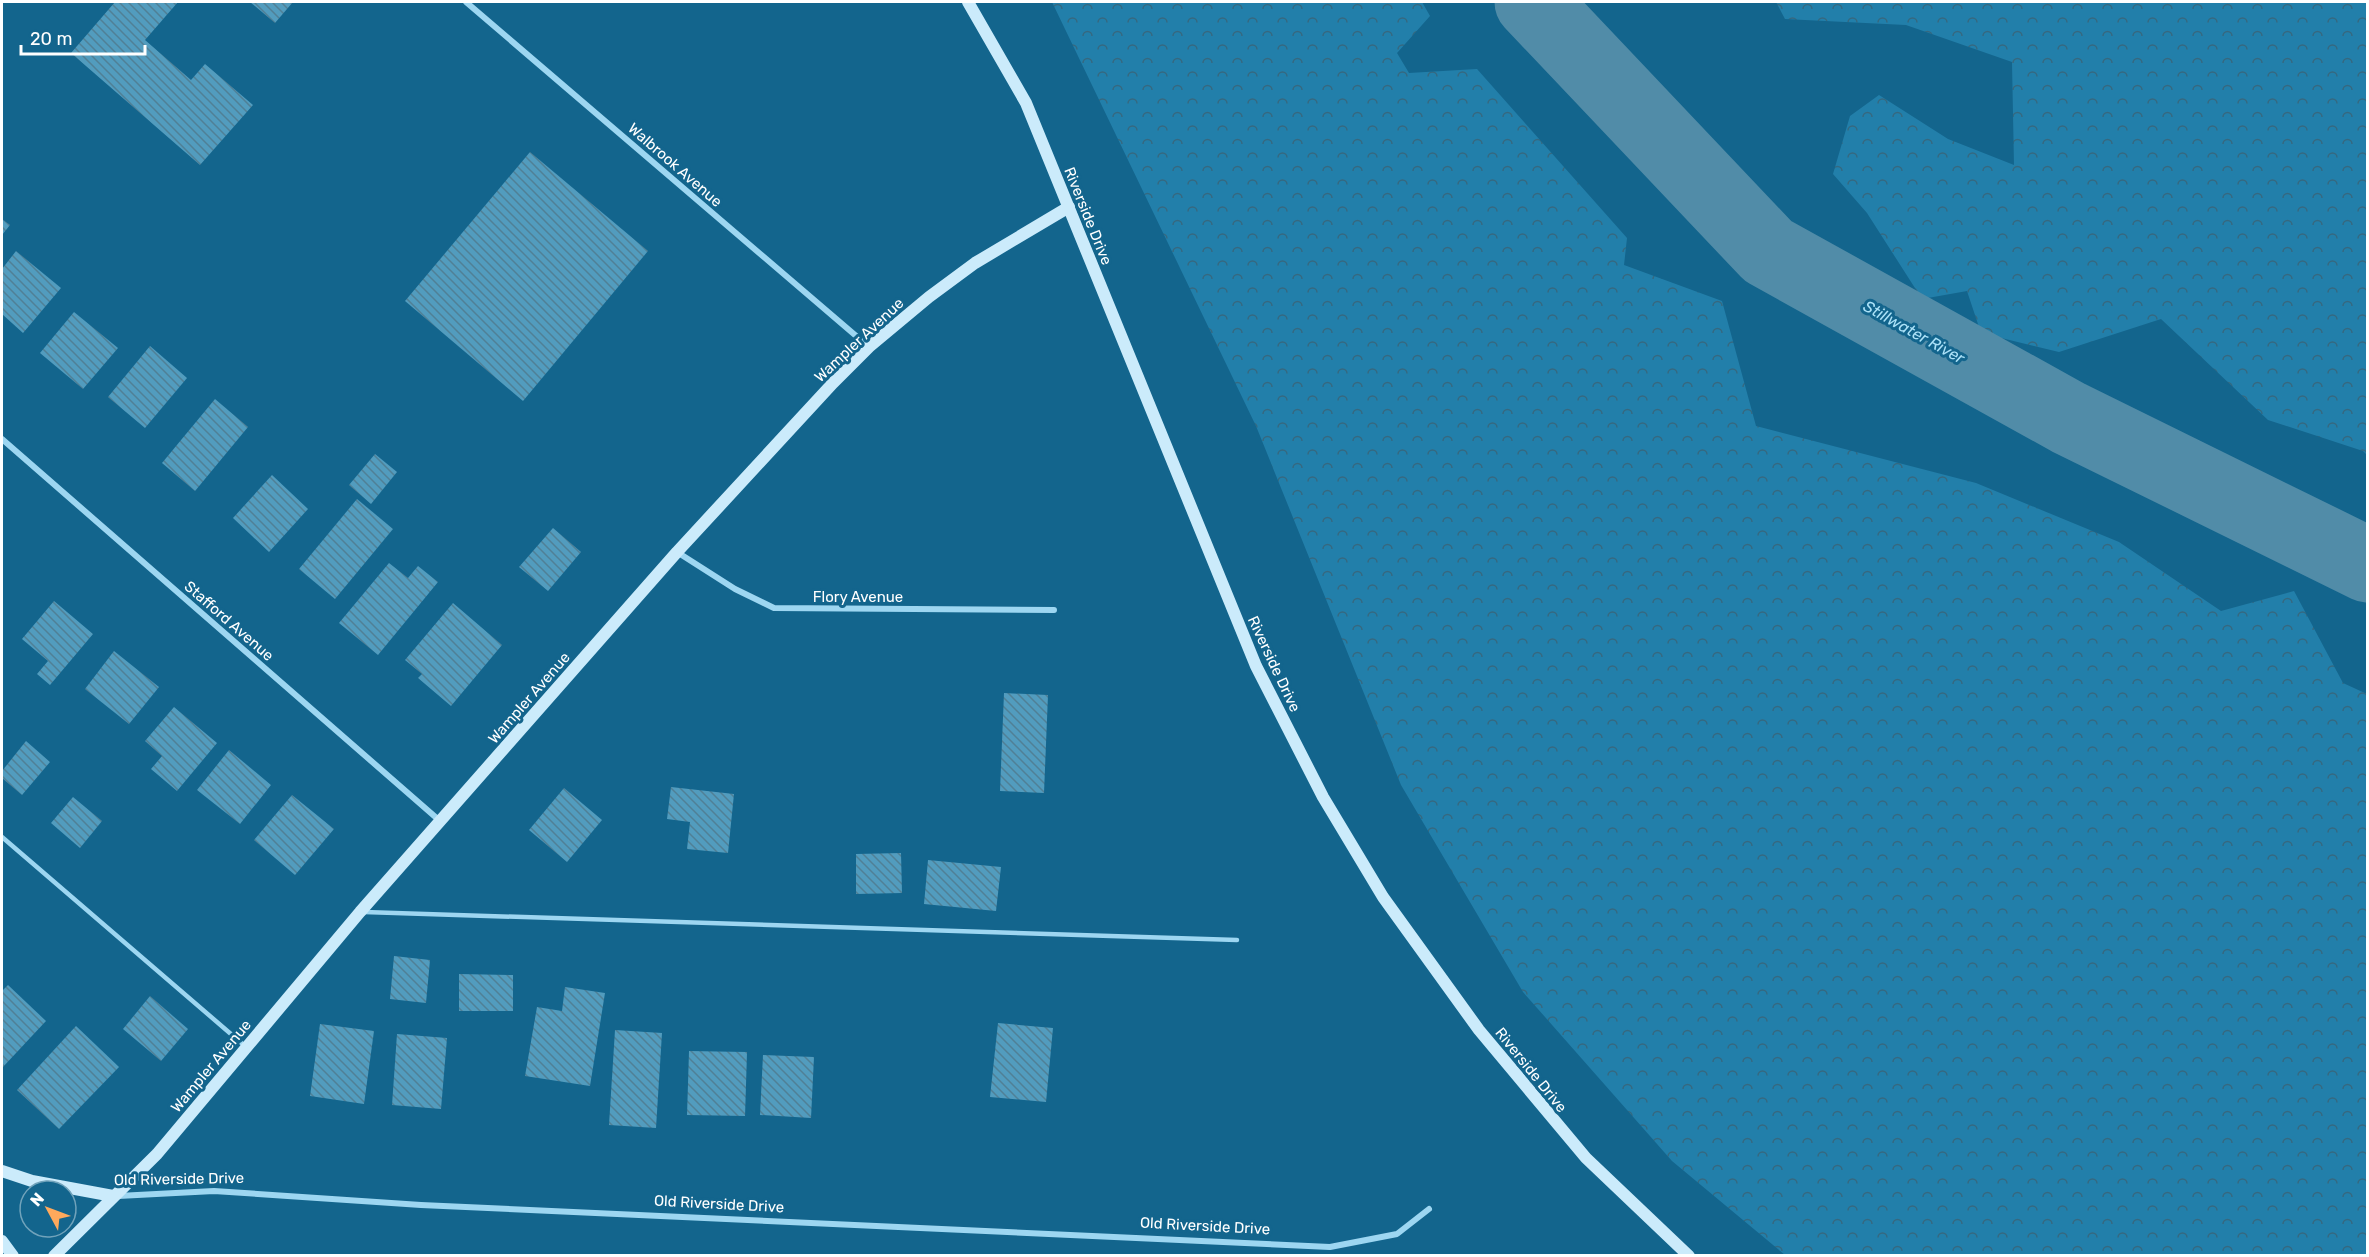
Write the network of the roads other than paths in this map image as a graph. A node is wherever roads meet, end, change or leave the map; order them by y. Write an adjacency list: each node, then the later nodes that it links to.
1 (466, 2): 4 (street, Walbrook Avenue)
2 (968, 2): 3 (street, Riverside Drive)
3 (1069, 207): 4 (street, Wampler Avenue); 19 (street, Riverside Drive)
4 (869, 347): 6 (street, Wampler Avenue)
5 (2, 439): 8 (street, Stafford Avenue)
6 (677, 552): 7 (street, Flory Avenue); 8 (street, Wampler Avenue)
7 (1054, 610)
8 (440, 821): 10 (street, Wampler Avenue)
9 (2, 837): 12 (lane)
10 (360, 912): 11 (lane); 12 (street, Wampler Avenue)
11 (1237, 939)
12 (246, 1047): 14 (street, Wampler Avenue)
13 (2, 1171): 14 (street, Old Riverside Drive)
14 (112, 1196): 15 (street, Old Riverside Drive); 18 (street, Wampler Avenue)
15 (1429, 1209)
16 (2, 1241): 17 (street)
17 (13, 1256)
18 (54, 1256)
19 (1689, 1256)

